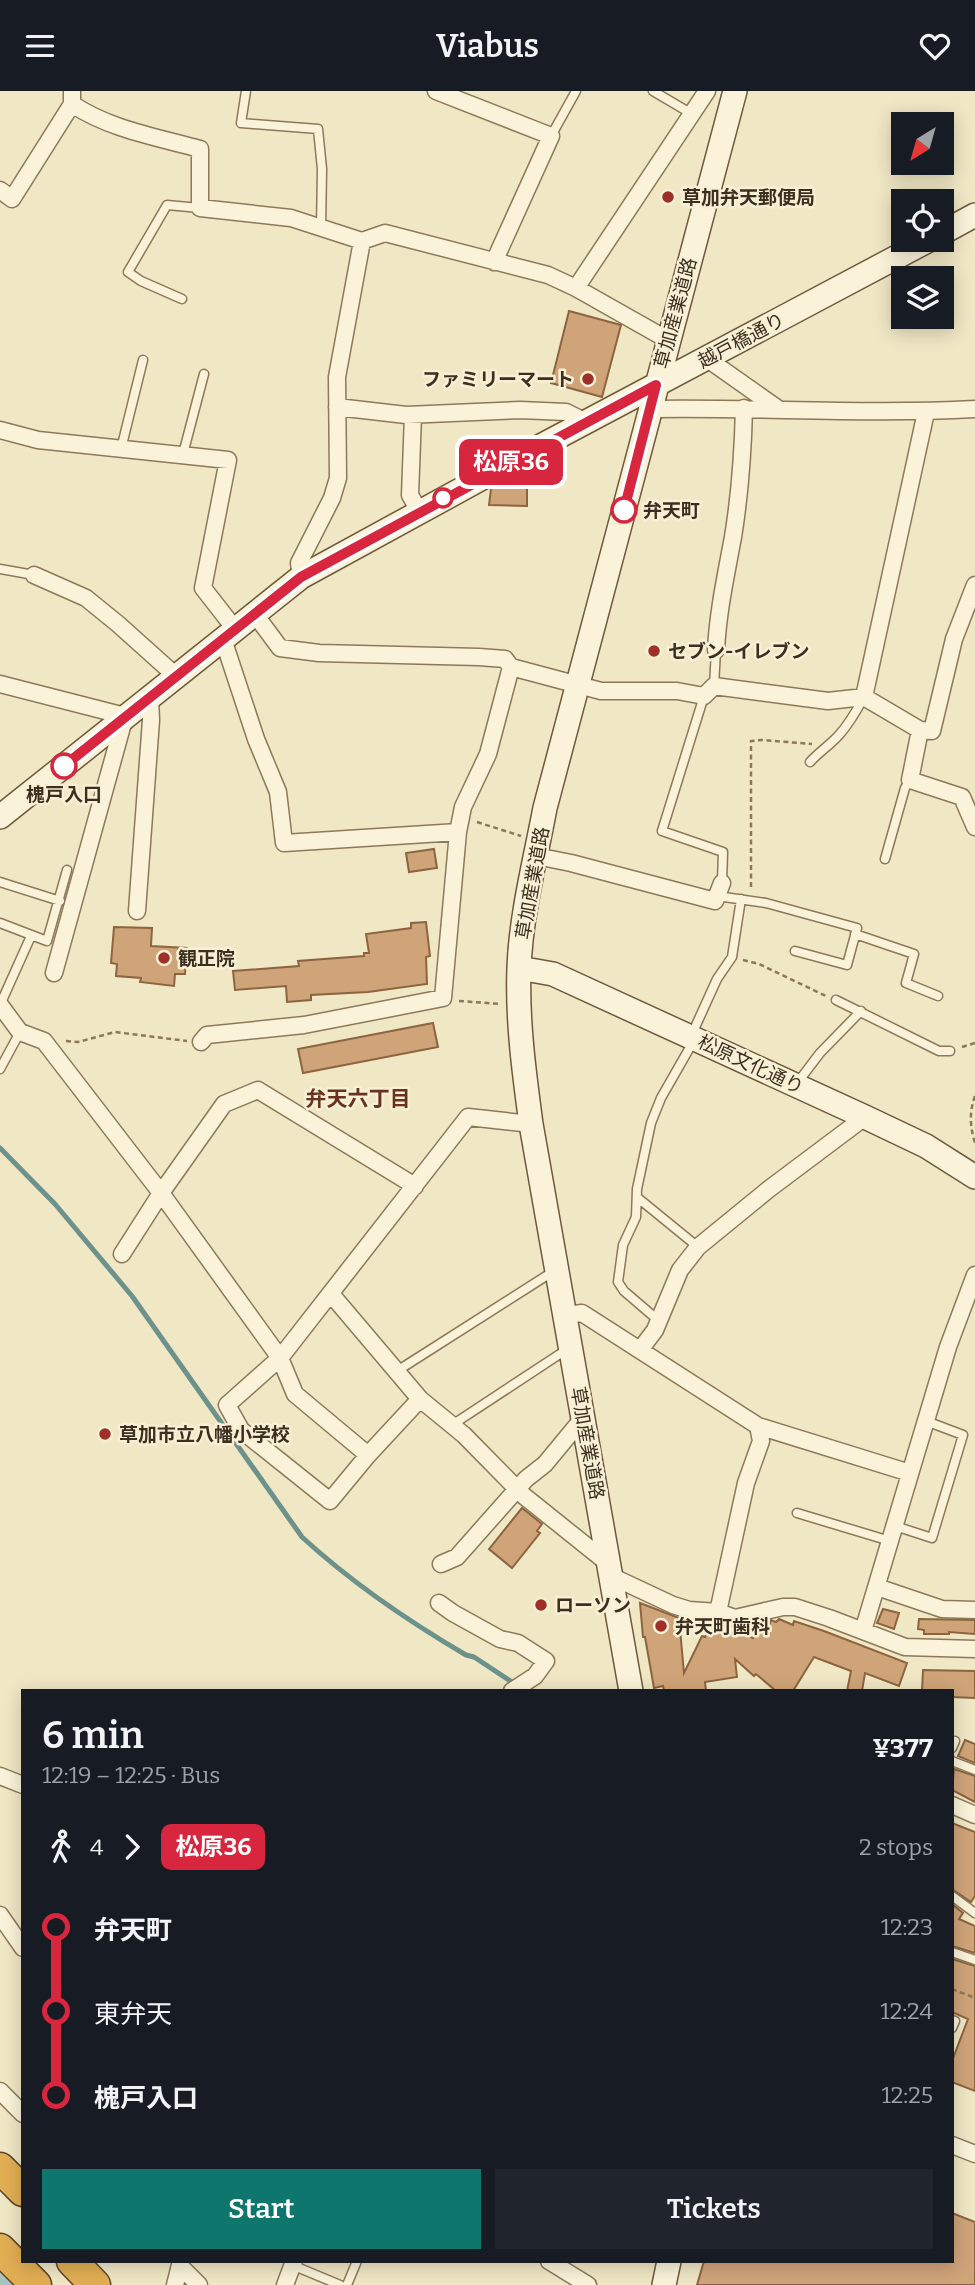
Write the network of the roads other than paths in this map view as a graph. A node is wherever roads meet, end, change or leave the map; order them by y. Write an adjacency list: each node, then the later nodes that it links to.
1 (246, 91): 14 (lane)
2 (436, 91): 9 (street)
3 (576, 91): 9 (lane)
4 (653, 91): 8 (lane)
5 (707, 91): 8 (street)
6 (735, 91): 20 (main road, 草加産業道路)
7 (72, 97): 10 (street); 11 (street)
8 (692, 114): 18 (street)
9 (551, 136): 17 (street)
10 (0, 190)
11 (200, 208): 14 (street); 19 (lane)
12 (975, 215): 13 (main road)
13 (954, 226)
14 (321, 229): 15 (street)
15 (362, 241): 17 (street); 25 (street)
16 (906, 252): 21 (main road, 越戸橋通り)
17 (494, 262): 18 (street)
18 (576, 288): 20 (street)
19 (182, 299)
20 (668, 339): 24 (main road, 草加産業道路)
21 (706, 358): 24 (main road, 越戸橋通り); 27 (street)
22 (143, 360): 34 (lane)
23 (204, 374): 35 (lane)
24 (656, 385): 28 (main road, 草加産業道路); 32 (main road, 越戸橋通り)
25 (337, 407): 31 (street); 39 (street)
26 (744, 408): 27 (street); 28 (street); 43 (street)
27 (777, 408): 30 (street)
28 (649, 409): 47 (main road, 草加産業道路)
29 (975, 409): 30 (street)
30 (926, 412): 50 (street)
31 (413, 415): 32 (street); 36 (street)
32 (586, 422): 36 (main road, 越戸橋通り)
33 (0, 430): 34 (street)
34 (121, 449): 35 (street)
35 (183, 454): 42 (street)
36 (419, 511): 39 (main road, 越戸橋通り)
37 (0, 569): 38 (lane)
38 (34, 575): 45 (street)
39 (301, 577): 41 (main road, 越戸橋通り)
40 (975, 585): 52 (street)
41 (254, 613): 42 (main road, 越戸橋通り); 44 (street)
42 (229, 634): 45 (main road, 越戸橋通り); 57 (street)
43 (716, 650): 48 (lane)
44 (511, 667): 47 (street); 57 (street)
45 (176, 676): 49 (main road, 越戸橋通り)
46 (0, 684): 51 (street)
47 (579, 686): 48 (street); 59 (main road, 草加産業道路)
48 (709, 691): 50 (street); 63 (lane)
49 (150, 697): 51 (main road, 越戸橋通り); 66 (street)
50 (864, 697): 52 (street); 53 (lane)
51 (125, 716): 56 (main road, 越戸橋通り); 72 (street)
52 (920, 730): 54 (street)
53 (810, 762)
54 (910, 780): 55 (street); 60 (lane)
55 (969, 797): 58 (street)
56 (0, 817)
57 (459, 824): 79 (street)
58 (975, 827)
59 (536, 856): 63 (street); 71 (main road, 草加産業道路)
60 (885, 859)
61 (67, 870): 65 (lane)
62 (0, 883): 65 (lane)
63 (719, 889): 64 (lane)
64 (746, 900): 68 (lane); 78 (lane)
65 (60, 901): 69 (lane)
66 (137, 911)
67 (0, 923): 69 (lane)
68 (855, 934): 70 (lane); 73 (lane)
69 (31, 936): 75 (lane)
70 (795, 951)
71 (519, 968): 78 (main road, 松原文化通り); 84 (main road, 草加産業道路)
72 (54, 973)
73 (938, 996)
74 (836, 1000): 76 (lane)
75 (0, 1005): 77 (street)
76 (861, 1011): 80 (lane); 82 (lane)
77 (20, 1032): 81 (lane); 87 (street)
78 (693, 1038): 82 (main road, 松原文化通り); 88 (lane)
79 (201, 1042)
80 (950, 1051)
81 (0, 1069)
82 (796, 1085): 83 (main road, 松原文化通り)
83 (865, 1117): 85 (main road, 松原文化通り); 89 (street)
84 (530, 1123): 86 (street); 91 (main road, 草加産業道路)
85 (975, 1177)
86 (415, 1186): 87 (street); 93 (street)
87 (160, 1193): 90 (street); 98 (street)
88 (638, 1198): 89 (lane); 95 (lane)
89 (698, 1247): 95 (street)
90 (122, 1254)
91 (556, 1269): 94 (main road, 草加産業道路); 99 (lane)
92 (975, 1275): 102 (street)
93 (331, 1294): 98 (street); 99 (street)
94 (565, 1315): 96 (main road, 草加産業道路); 97 (street)
95 (659, 1321): 97 (street)
96 (570, 1347): 101 (main road, 草加産業道路); 103 (lane)
97 (640, 1350): 104 (street)
98 (280, 1358): 105 (street); 105 (street)
99 (397, 1371): 100 (street)
100 (420, 1399): 103 (street); 105 (street)
101 (583, 1417): 107 (street); 111 (main road, 草加産業道路)
102 (926, 1421): 106 (street); 109 (lane)
103 (452, 1425): 107 (street)
104 (758, 1426): 106 (street); 115 (street)
105 (368, 1455)
106 (910, 1473): 109 (street)
107 (517, 1489): 110 (street); 111 (street)
108 (797, 1513): 109 (lane)
109 (893, 1533): 112 (street)
110 (442, 1564)
111 (610, 1570): 115 (street); 119 (main road, 草加産業道路)
112 (877, 1587): 114 (street); 116 (street)
113 (439, 1603): 118 (street)
114 (975, 1610)
115 (718, 1612): 116 (street)
116 (863, 1631): 117 (street)
117 (975, 1649)
118 (515, 1689)
119 (631, 1689)
120 (954, 1762): 121 (lane)
121 (975, 1770)
122 (0, 1776): 123 (street)
123 (21, 1784)
124 (954, 1806): 125 (street)
125 (975, 1815)
126 (954, 1897): 127 (lane)
127 (975, 1913)
128 (1, 1920): 129 (street)
129 (21, 1945)
130 (954, 1953): 131 (lane)
131 (975, 1961)
132 (0, 2091): 133 (street)
133 (21, 2112)
134 (954, 2146): 135 (street)
135 (975, 2154)
136 (0, 2168): 138 (highway)
137 (0, 2188): 139 (highway)
138 (21, 2189)
139 (21, 2209)
140 (0, 2230): 142 (highway)
141 (0, 2249): 151 (highway)
142 (21, 2251)
143 (33, 2263): 152 (highway)
144 (74, 2263): 153 (highway)
145 (93, 2263): 154 (highway)
146 (293, 2263): 157 (street); 158 (lane)
147 (356, 2263): 159 (lane)
148 (552, 2263): 160 (street)
149 (669, 2263): 161 (main road)
150 (181, 2264): 155 (street); 156 (street)
151 (36, 2285)
152 (55, 2285)
153 (95, 2285)
154 (115, 2285)
155 (175, 2285)
156 (199, 2285)
157 (285, 2285)
158 (340, 2285)
159 (346, 2285)
160 (589, 2285)
161 (664, 2285)

